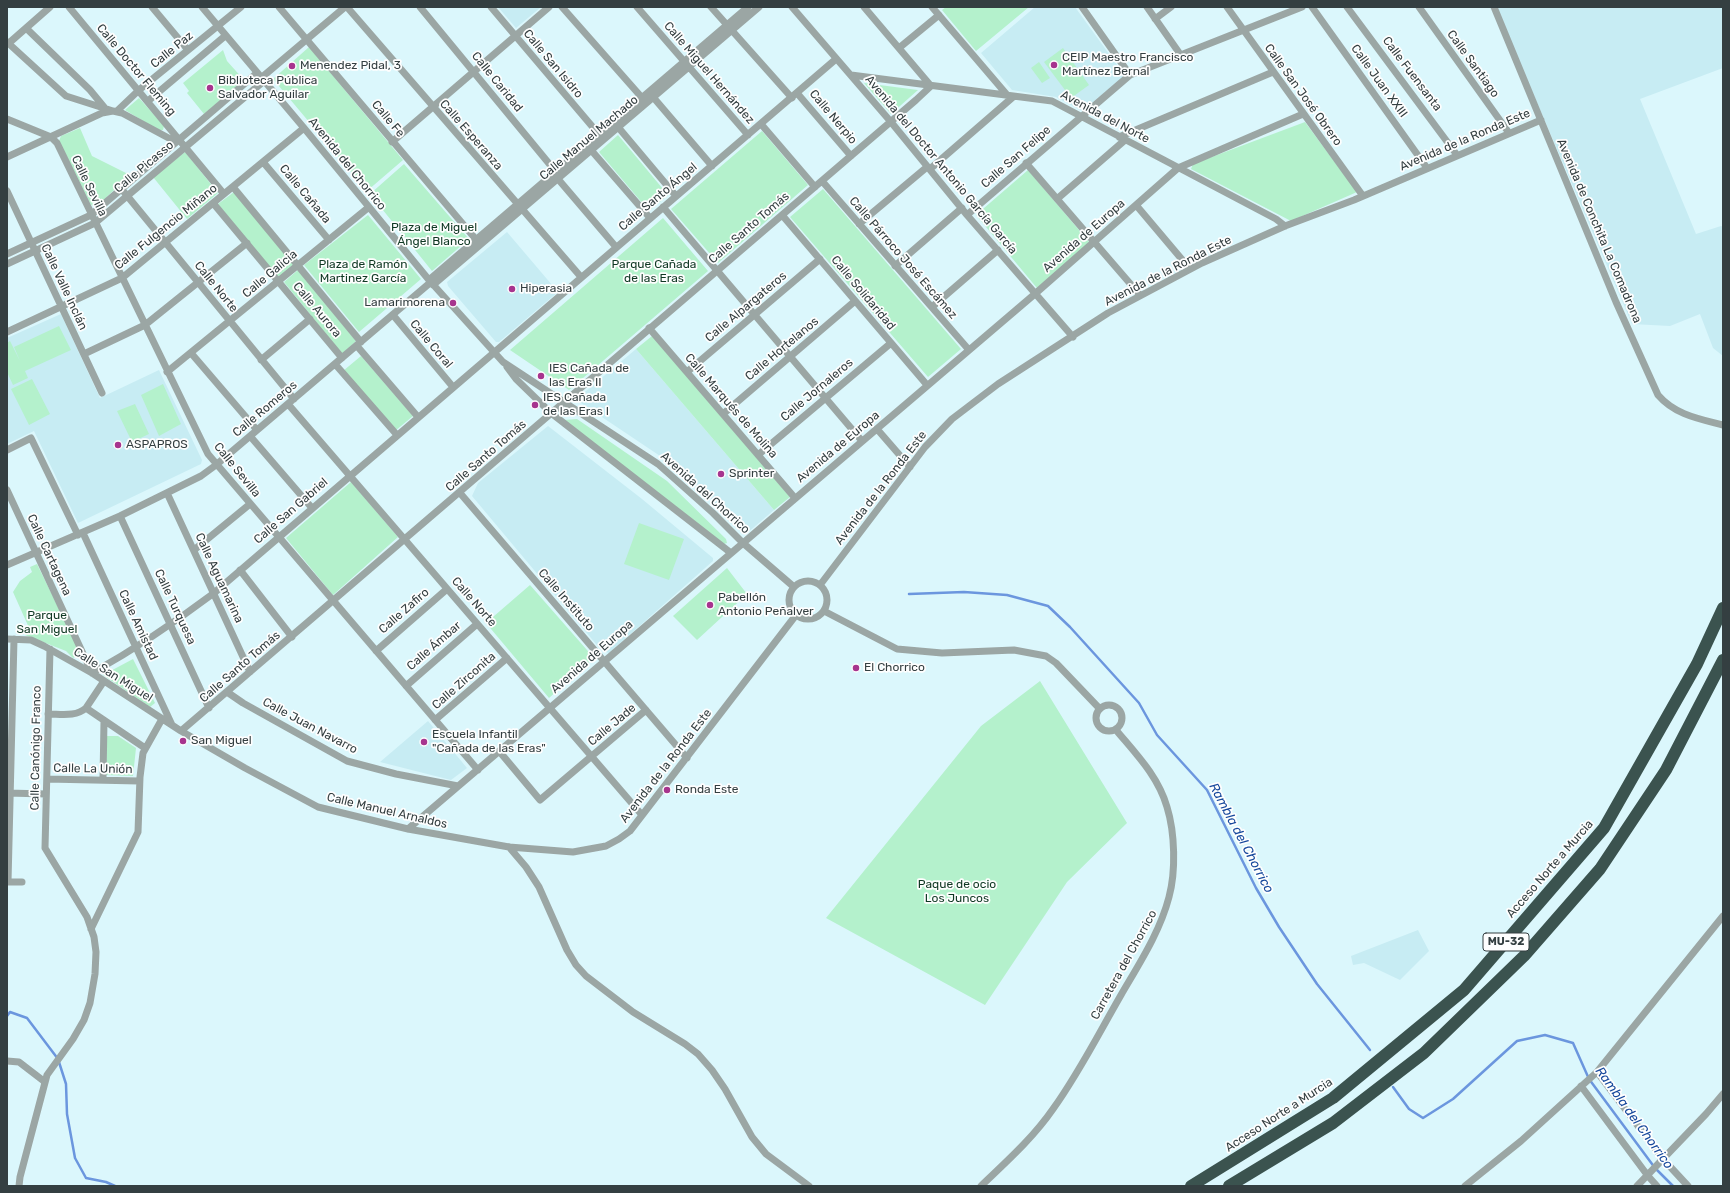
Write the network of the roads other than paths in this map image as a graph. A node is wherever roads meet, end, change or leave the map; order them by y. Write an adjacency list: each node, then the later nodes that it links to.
1 (50, 7): 31 (street)
2 (68, 7): 49 (street, Calle Doctor Fleming)
3 (152, 7): 39 (street)
4 (202, 7): 30 (street, Avenida del Chorrico)
5 (241, 7): 30 (street, Calle Paz)
6 (279, 7): 36 (street, Calle Fe)
7 (346, 7): 36 (street); 56 (street, Calle Esperanza)
8 (420, 7): 43 (street, Calle Caridad)
9 (491, 7): 35 (street, Calle San Isidro)
10 (549, 7): 35 (street)
11 (562, 7): 53 (street)
12 (637, 7): 42 (street, Calle Miguel Hernández)
13 (711, 7): 32 (street, Calle Nerpio)
14 (748, 7): 32 (street, Calle Manuel Machado)
15 (759, 7): 32 (street, Calle Manuel Machado)
16 (792, 7): 41 (street, Avenida del Doctor Antonio García García)
17 (864, 7): 38 (street)
18 (932, 7): 28 (street)
19 (1082, 7): 46 (street)
20 (1147, 7): 29 (street)
21 (1172, 7): 29 (street)
22 (1227, 7): 33 (street, Calle San José Obrero)
23 (1302, 7): 33 (street, Calle San Felipe)
24 (1312, 7): 83 (street, Calle Juan XXIII)
25 (1348, 7): 75 (street, Calle Fuensanta)
26 (1419, 7): 66 (street, Calle Santiago)
27 (1494, 7): 61 (street, Avenida de Conchita La Comadrona)
28 (939, 15): 38 (street); 51 (street)
29 (1155, 19): 40 (street)
30 (218, 27): 34 (street, Avenida del Chorrico); 39 (street, Calle Paz)
31 (26, 28): 37 (street); 55 (street)
32 (729, 28): 42 (street, Calle Manuel Machado); 50 (street, Calle Nerpio)
33 (1243, 30): 40 (street, Calle San Felipe); 44 (street, Calle San José Obrero)
34 (225, 36): 47 (street, Avenida del Chorrico); 54 (street, Calle Paz)
35 (515, 36): 43 (street); 69 (street, Calle San Isidro)
36 (307, 40): 47 (street); 72 (street, Calle Fe)
37 (8, 42): 55 (street)
38 (899, 48): 48 (street)
39 (188, 50): 49 (street, Calle Paz)
40 (1180, 54): 46 (street, Calle San Felipe)
41 (836, 58): 45 (street, Avenida del Doctor Antonio García García); 50 (street, Calle Santo Ángel)
42 (686, 65): 52 (street, Calle Manuel Machado); 53 (street, Calle Manuel Machado); 67 (street, Calle Miguel Hernández)
43 (474, 71): 56 (street); 84 (street, Calle Caridad)
44 (1273, 72): 58 (street, Calle San José Obrero); 70 (street)
45 (851, 75): 48 (street, Avenida del Norte); 62 (street, Avenida del Doctor Antonio García García)
46 (1130, 75): 59 (street, Calle San Felipe)
47 (260, 77): 65 (street, Avenida del Chorrico); 71 (street, Calle Picasso); 73 (street, Calle Picasso)
48 (931, 86): 51 (street, Avenida del Norte); 62 (street, Calle Santo Tomás)
49 (139, 90): 54 (street, Calle Doctor Fleming); 57 (street, Calle Paz)
50 (794, 95): 63 (street, Calle Santo Ángel); 76 (street, Calle Nerpio)
51 (1011, 96): 59 (street, Avenida del Norte); 81 (street)
52 (653, 98): 53 (street, Calle Manuel Machado); 80 (street)
53 (644, 100): 64 (street, Calle Manuel Machado); 69 (street, Calle Manuel Machado)
54 (148, 101): 71 (street, Calle Doctor Fleming)
55 (104, 107): 57 (street)
56 (432, 107): 72 (street); 98 (street, Calle Esperanza)
57 (115, 111): 68 (street); 71 (street)
58 (1303, 114): 82 (street, Avenida de Europa); 93 (street, Calle San José Obrero)
59 (1080, 117): 70 (street, Avenida del Norte); 79 (street, Calle San Felipe)
60 (7, 119): 68 (street)
61 (1541, 120): 66 (street, Avenida de la Ronda Este); 164 (street, Avenida de Conchita La Comadrona)
62 (891, 122): 76 (street, Calle Santo Tomás); 81 (street, Avenida del Doctor Antonio García García)
63 (761, 124): 67 (street, Calle Santo Ángel); 87 (street)
64 (618, 127): 69 (street, Calle Manuel Machado); 92 (street)
65 (304, 128): 78 (street, Calle Fulgencio Miñano); 97 (street, Avenida del Chorrico)
66 (1509, 133): 75 (street, Avenida de la Ronda Este)
67 (748, 135): 80 (street, Calle Santo Ángel)
68 (51, 137): 77 (street); 101 (street, Calle Sevilla)
69 (601, 138): 74 (street, Calle Manuel Machado); 84 (street, Calle Manuel Machado)
70 (1122, 138): 82 (street, Avenida del Norte); 94 (street)
71 (178, 141): 73 (street, Calle Doctor Fleming); 88 (street, Calle Picasso)
72 (392, 142): 110 (street, Calle Fe)
73 (186, 147): 90 (street); 91 (street, Calle Picasso)
74 (591, 150): 84 (street, Calle Manuel Machado); 104 (street)
75 (1458, 155): 83 (street, Avenida de la Ronda Este)
76 (851, 156): 85 (street, Calle Santo Tomás)
77 (7, 157)
78 (263, 162): 86 (street, Calle Fulgencio Miñano); 108 (street, Calle Cañada)
79 (1026, 163): 94 (street); 103 (street, Calle San Felipe)
80 (712, 166): 92 (street, Calle Santo Ángel)
81 (928, 168): 100 (street, Avenida del Doctor Antonio García García); 106 (street)
82 (1178, 168): 96 (street, Avenida de Europa); 107 (street, Avenida del Norte)
83 (1427, 168): 93 (street, Avenida de la Ronda Este)
84 (557, 175): 98 (street, Calle Manuel Machado); 114 (street, Calle Caridad)
85 (822, 181): 87 (street, Calle Santo Tomás); 106 (street, Calle Párroco José Escámez)
86 (232, 187): 90 (street, Calle Fulgencio Miñano); 120 (street, Calle Aurora)
87 (815, 187): 102 (street, Calle Santo Tomás)
88 (121, 189): 91 (street, Calle Norte); 101 (street, Calle Picasso)
89 (7, 191): 112 (street, Calle Valle Inclán)
90 (224, 194): 95 (street, Calle Fulgencio Miñano)
91 (127, 196): 105 (street, Calle Picasso); 109 (street, Calle Norte)
92 (676, 196): 99 (street, Calle Santo Ángel)
93 (1363, 196): 107 (street, Avenida de la Ronda Este)
94 (1058, 200): 111 (street)
95 (213, 203): 109 (street, Calle Fulgencio Miñano); 113 (street, Calle Aurora)
96 (1136, 205): 111 (street, Avenida de Europa); 122 (street)
97 (369, 207): 108 (street, Calle Galicia); 128 (street, Avenida del Chorrico)
98 (519, 207): 110 (street, Calle Manuel Machado); 125 (street, Calle Esperanza)
99 (663, 207): 104 (street, Calle Santo Ángel); 123 (street)
100 (962, 208): 103 (street, Avenida del Doctor Antonio García García); 121 (street)
101 (91, 215): 105 (street, Calle Sevilla); 112 (street, Calle Picasso)
102 (782, 215): 118 (street, Calle Solidaridad); 123 (street, Calle Santo Tomás)
103 (967, 215): 115 (street, Avenida del Doctor Antonio García García)
104 (650, 218): 114 (street, Calle Santo Ángel)
105 (95, 223): 116 (street, Calle Picasso); 124 (street, Calle Sevilla)
106 (859, 224): 121 (street, Calle Párroco José Escámez)
107 (1285, 226): 122 (street, Avenida de la Ronda Este)
108 (329, 240): 120 (street, Calle Galicia)
109 (166, 242): 124 (street, Calle Fulgencio Miñano); 127 (street, Calle Norte)
110 (478, 242): 128 (street, Calle Manuel Machado)
111 (1094, 242): 129 (street, Avenida de Europa); 130 (street)
112 (31, 243): 116 (street, Calle Valle Inclán); 117 (street, Calle Picasso)
113 (247, 243): 126 (street, Calle Aurora); 127 (street)
114 (616, 247): 125 (street, Calle Santo Ángel)
115 (998, 250): 129 (street, Avenida del Doctor Antonio García García); 133 (street)
116 (35, 251): 119 (street, Calle Picasso); 132 (street, Calle Valle Inclán)
117 (7, 254)
118 (820, 259): 131 (street, Calle Solidaridad); 135 (street, Calle Alpargateros)
119 (7, 264)
120 (298, 265): 126 (street, Calle Galicia); 143 (street, Calle Aurora)
121 (895, 266): 133 (street, Calle Párroco José Escámez)
122 (1190, 269): 130 (street, Avenida de la Ronda Este)
123 (717, 270): 135 (street); 139 (street, Calle Santo Tomás)
124 (122, 278): 132 (street, Calle Fulgencio Miñano); 138 (street, Calle Sevilla)
125 (581, 278): 145 (street, Calle Santo Ángel)
126 (279, 281): 136 (street, Calle Aurora); 137 (street, Calle Galicia)
127 (198, 283): 137 (street, Calle Norte); 138 (street)
128 (431, 283): 134 (street, Calle Romeros); 145 (street, Avenida del Chorrico)
129 (1036, 293): 141 (street, Avenida del Doctor Antonio García García); 144 (street, Avenida de Europa)
130 (1140, 295): 141 (street, Avenida de la Ronda Este)
131 (855, 301): 142 (street, Calle Solidaridad); 148 (street, Calle Hortelanos)
132 (61, 306): 140 (street, Calle Fulgencio Miñano); 147 (street, Calle Valle Inclán)
133 (932, 308): 144 (street, Calle Párroco José Escámez)
134 (393, 315): 143 (street, Calle Romeros); 156 (street, Calle Coral)
135 (755, 315): 148 (street); 154 (street, Calle Alpargateros)
136 (310, 319): 149 (street, Calle Aurora); 150 (street)
137 (230, 322): 146 (street, Calle Galicia); 150 (street, Calle Norte)
138 (145, 325): 147 (street); 153 (street, Calle Sevilla)
139 (649, 328): 154 (street, Calle Marqués de Molina); 160 (street, Calle Santo Tomás)
140 (7, 332)
141 (1073, 337): 173 (street, Avenida de la Ronda Este)
142 (891, 343): 155 (street, Calle Solidaridad); 158 (street, Calle Jornaleros)
143 (359, 344): 149 (street, Calle Romeros); 163 (street, Calle Aurora)
144 (969, 350): 155 (street, Avenida de Europa)
145 (494, 351): 151 (street, Avenida del Chorrico); 156 (street, Calle San Gabriel)
146 (191, 353): 153 (street, Calle Galicia); 166 (street)
147 (84, 354): 157 (street, Calle Valle Inclán)
148 (790, 356): 158 (street); 162 (street, Calle Hortelanos)
149 (342, 358): 152 (street, Calle Romeros)
150 (261, 360): 159 (street, Calle Norte)
151 (503, 362): 160 (street, Avenida del Chorrico); 161 (street)
152 (335, 364): 159 (street, Calle Romeros); 167 (street)
153 (167, 372): 172 (street, Calle Sevilla)
154 (687, 372): 162 (street, Calle Marqués de Molina)
155 (927, 385): 165 (street, Avenida de Europa)
156 (453, 387): 163 (street, Calle San Gabriel)
157 (102, 393)
158 (826, 397): 169 (street); 171 (street, Calle Jornaleros)
159 (291, 401): 166 (street, Calle Romeros); 174 (street, Calle Norte)
160 (563, 402): 161 (street, Calle Santo Tomás); 185 (street, Avenida del Chorrico)
161 (551, 413): 177 (street, Calle Santo Tomás); 188 (street)
162 (723, 414): 171 (street, Calle Marqués de Molina)
163 (418, 417): 167 (street, Calle San Gabriel)
164 (1723, 425)
165 (877, 429): 169 (street, Avenida de Europa); 173 (street)
166 (257, 430): 168 (street, Calle Romeros)
167 (396, 435): 174 (street, Calle San Gabriel)
168 (250, 436): 172 (street, Calle Romeros); 180 (street)
169 (862, 441): 178 (street, Avenida de Europa)
170 (7, 450): 182 (street, Calle Amistad)
171 (758, 455): 178 (street, Calle Marqués de Molina)
172 (216, 465): 176 (street, Calle Romeros); 179 (street, Calle Sevilla)
173 (910, 467): 191 (street, Avenida de la Ronda Este)
174 (350, 475): 180 (street, Calle San Gabriel); 184 (street, Calle Norte)
175 (7, 490): 187 (street, Calle Cartagena)
176 (167, 492): 181 (street, Calle Romeros); 186 (street, Calle Aguamarina)
177 (460, 493): 184 (street, Calle Santo Tomás); 208 (street, Calle Instituto)
178 (795, 498): 185 (street, Avenida de Europa)
179 (250, 504): 183 (street, Calle Sevilla); 186 (street)
180 (312, 508): 183 (street, Calle San Gabriel)
181 (120, 516): 182 (street, Calle Romeros); 200 (street, Calle Turquesa)
182 (81, 534): 187 (street, Calle Romeros); 203 (street, Calle Amistad)
183 (279, 537): 190 (street, Calle San Gabriel); 195 (street, Calle Sevilla)
184 (405, 539): 193 (street, Calle Norte); 195 (street, Calle Santo Tomás)
185 (743, 543): 188 (street, Avenida de Europa); 192 (street, Avenida del Chorrico)
186 (194, 550): 194 (street, Calle Aguamarina)
187 (37, 553): 189 (street, Calle Romeros); 210 (street, Calle Cartagena)
188 (731, 553): 208 (street, Avenida de Europa)
189 (7, 565)
190 (240, 570): 194 (street, Calle San Gabriel); 201 (street)
191 (820, 585): 192 (street); 197 (street)
192 (794, 587): 198 (street)
193 (447, 589): 199 (street, Calle Norte); 205 (street, Calle Zafiro)
194 (214, 593): 200 (street, Calle San Gabriel); 209 (street, Calle Aguamarina)
195 (333, 601): 201 (street, Calle Santo Tomás); 205 (street, Calle Sevilla)
196 (1723, 608): 255 (highway, Acceso Norte a Murcia / MU-32)
197 (824, 611): 198 (street); 217 (street)
198 (796, 615): 230 (street, Avenida de la Ronda Este)
199 (477, 624): 206 (street, Calle Norte); 212 (street, Calle Ámbar)
200 (171, 625): 203 (street, Calle San Gabriel); 215 (street, Calle Turquesa)
201 (292, 637): 209 (street, Calle Santo Tomás)
202 (10, 639): 204 (street, Calle San Miguel); 226 (street)
203 (136, 648): 210 (street, Calle San Gabriel); 223 (street, Calle Amistad)
204 (50, 649): 210 (street, Calle San Miguel); 219 (street, Calle Canónigo Franco)
205 (376, 651): 212 (street, Calle Sevilla)
206 (507, 658): 216 (street, Calle Norte); 221 (street, Calle Zirconita)
207 (1723, 660): 256 (highway, MU-32)
208 (604, 661): 216 (street, Avenida de Europa); 218 (street, Calle Instituto)
209 (250, 672): 213 (street, Calle Santo Tomás)
210 (92, 673): 211 (street, Calle San Miguel)
211 (104, 681): 214 (street); 220 (street, Calle San Miguel)
212 (406, 686): 221 (street, Calle Sevilla)
213 (227, 692): 215 (street, Calle Santo Tomás); 235 (street, Calle Juan Navarro)
214 (86, 708): 219 (street); 222 (street)
215 (209, 708): 225 (street, Calle Santo Tomás)
216 (550, 708): 228 (street, Avenida de Europa); 229 (street, Calle Norte)
217 (1100, 709): 224 (street); 224 (street)
218 (646, 710): 229 (street, Calle Jade); 230 (street, Calle Instituto)
219 (48, 714): 232 (street, Calle Canónigo Franco)
220 (162, 719): 223 (street, Calle San Miguel); 227 (street)
221 (435, 720): 231 (street, Calle Sevilla)
222 (104, 721): 227 (street); 233 (street)
223 (172, 726): 225 (street, Calle San Miguel)
224 (1116, 730): 254 (street, Carretera del Chorrico)
225 (181, 731): 239 (street, Calle Manuel Arnaldos)
226 (10, 738): 236 (street)
227 (144, 748): 234 (street)
228 (499, 751): 229 (street, Calle Jade); 231 (street, Avenida de Europa)
229 (591, 756): 238 (street, Calle Norte)
230 (687, 758): 238 (street, Avenida de la Ronda Este)
231 (478, 770): 235 (street, Avenida de Europa)
232 (47, 779): 233 (street, Calle La Unión); 237 (street, Calle Canónigo Franco)
233 (103, 779): 234 (street, Calle La Unión)
234 (139, 780): 244 (street)
235 (458, 786): 239 (street, Avenida de Europa)
236 (8, 793): 237 (street); 241 (street)
237 (46, 794): 244 (street, Calle Canónigo Franco)
238 (642, 816): 240 (street, Avenida de la Ronda Este)
239 (408, 830): 240 (street, Calle Manuel Arnaldos)
240 (509, 847): 253 (street)
241 (8, 882): 242 (street)
242 (22, 882)
243 (1723, 916): 246 (street)
244 (91, 929): 247 (street)
245 (7, 1061): 247 (street)
246 (1597, 1072): 248 (street); 250 (street)
247 (45, 1082): 252 (street)
248 (1581, 1086): 251 (street); 257 (street)
249 (1723, 1094): 250 (street)
250 (1663, 1159): 251 (street); 260 (street)
251 (1648, 1176): 258 (street); 259 (street)
252 (19, 1186)
253 (809, 1186)
254 (981, 1186)
255 (1191, 1186)
256 (1230, 1186)
257 (1464, 1186)
258 (1638, 1186)
259 (1657, 1186)
260 (1688, 1186)

